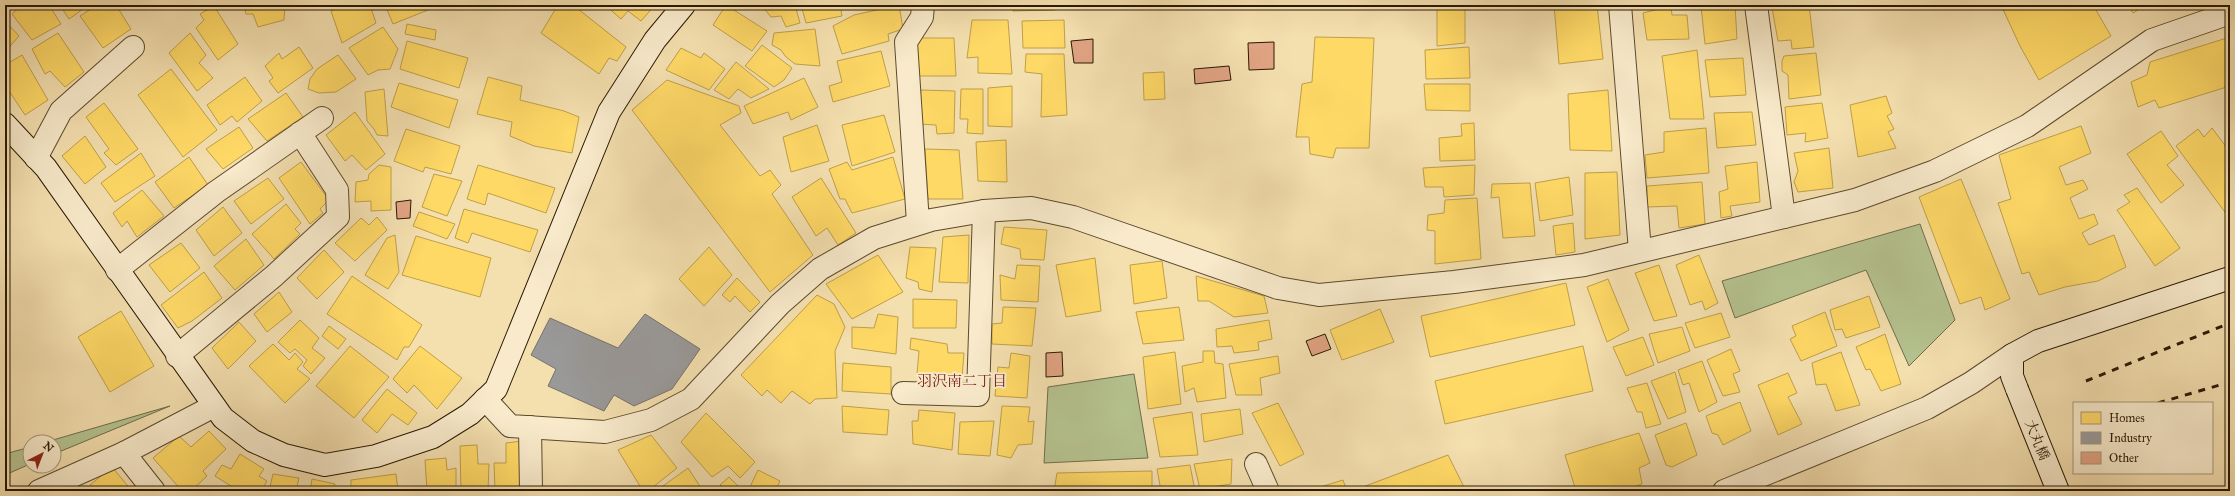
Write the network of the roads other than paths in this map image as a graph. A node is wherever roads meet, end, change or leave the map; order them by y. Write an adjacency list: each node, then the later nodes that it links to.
1 (684, 5): 20 (street)
2 (923, 5): 13 (street)
3 (1620, 5): 14 (street)
4 (1756, 5): 12 (street)
5 (2230, 13): 12 (street)
6 (134, 47): 10 (street)
7 (322, 118): 9 (street)
8 (5, 124): 10 (street)
9 (300, 133): 15 (street); 18 (street)
10 (36, 158): 15 (street)
11 (984, 211): 13 (street); 14 (street); 19 (street)
12 (1784, 217): 14 (street)
13 (918, 224): 22 (street)
14 (1640, 252)
15 (117, 270): 18 (street)
16 (2230, 278): 17 (street)
17 (2012, 355): 29 (street); 30 (street, 大丸橋, bridge)
18 (177, 356): 21 (street)
19 (903, 393)
20 (485, 399): 21 (street); 22 (street)
21 (214, 406): 23 (street)
22 (530, 427): 27 (street)
23 (124, 453): 25 (street); 26 (street)
24 (1256, 464): 28 (street)
25 (39, 491)
26 (154, 491)
27 (532, 491)
28 (1268, 491)
29 (1724, 491)
30 (2058, 491)

